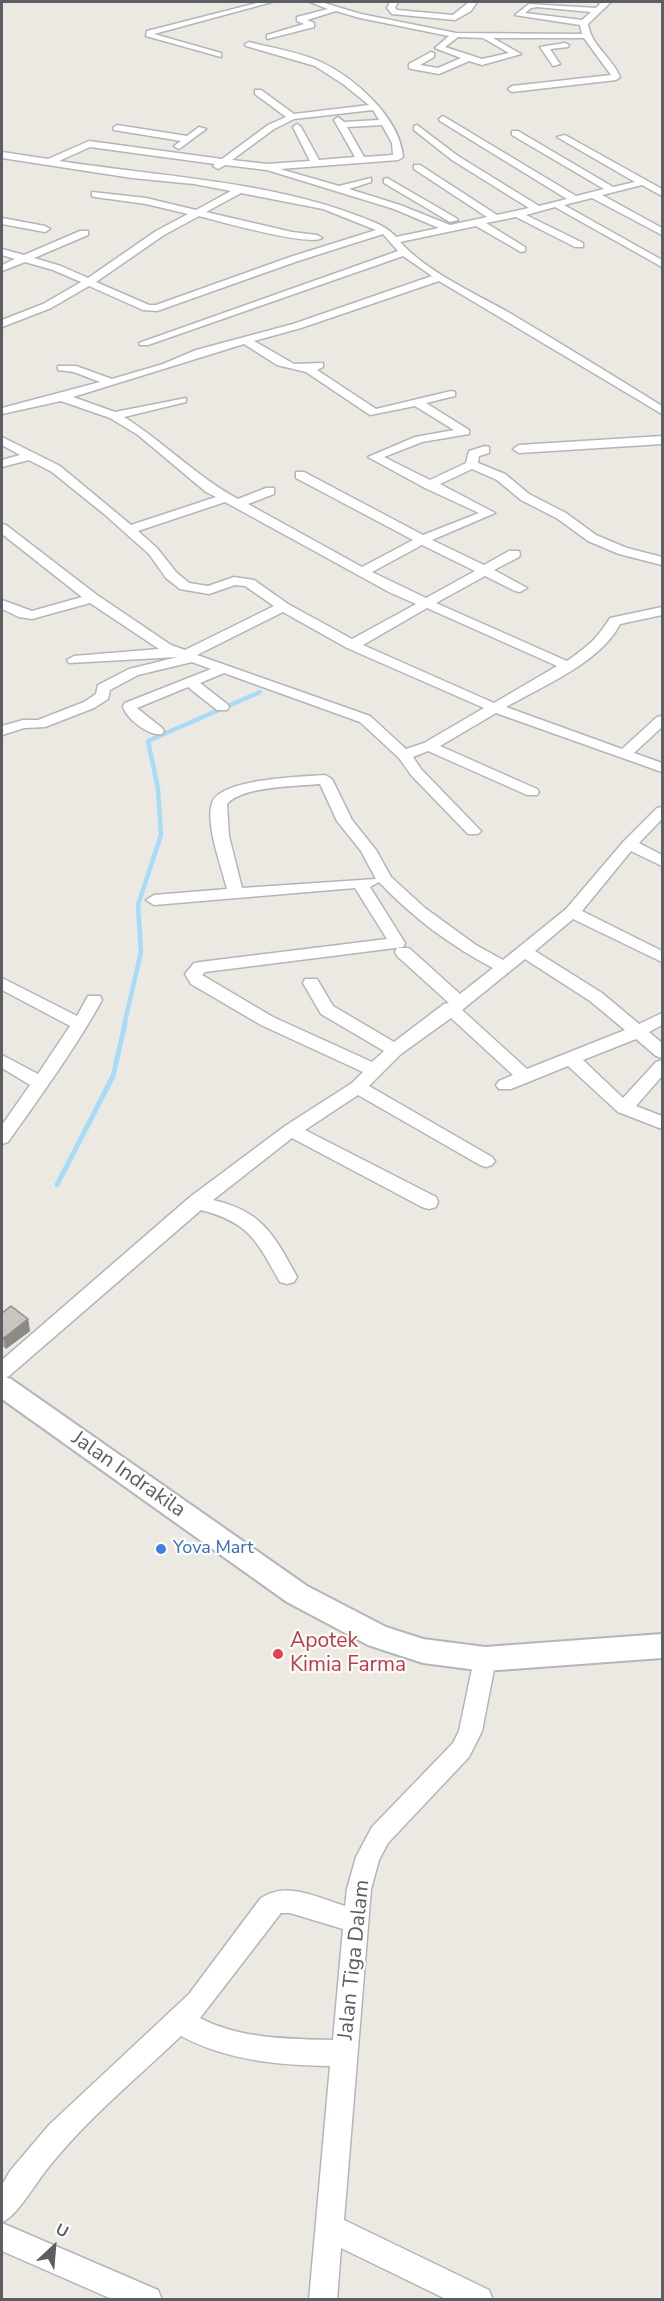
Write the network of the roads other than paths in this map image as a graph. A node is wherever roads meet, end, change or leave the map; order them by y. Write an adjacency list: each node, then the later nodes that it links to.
1 (268, 2): 10 (street)
2 (314, 2): 9 (street)
3 (394, 2): 4 (street)
4 (472, 2)
5 (602, 2): 6 (street)
6 (608, 2): 11 (street)
7 (226, 6): 10 (street)
8 (563, 6): 11 (street); 12 (street); 12 (street)
9 (335, 9): 14 (street); 15 (street)
10 (236, 10): 19 (street)
11 (596, 10): 13 (street)
12 (549, 20): 13 (street)
13 (584, 23): 17 (street)
14 (456, 35): 16 (street); 21 (street)
15 (270, 37)
16 (485, 37): 17 (street); 21 (street)
17 (589, 41): 22 (street); 23 (street)
18 (249, 44): 25 (street)
19 (218, 55)
20 (431, 55): 21 (street)
21 (468, 58)
22 (556, 64)
23 (512, 89)
24 (258, 92): 26 (street)
25 (376, 107): 26 (street); 29 (street)
26 (292, 117): 42 (street)
27 (443, 119): 60 (street)
28 (138, 122): 31 (street)
29 (384, 122): 40 (street); 40 (street)
30 (297, 127): 43 (street)
31 (117, 128): 36 (street); 37 (street)
32 (417, 128): 62 (street)
33 (202, 129): 36 (street)
34 (516, 134): 55 (street)
35 (562, 137): 50 (street)
36 (188, 139): 39 (street)
37 (89, 144): 39 (street); 41 (street)
38 (2, 155): 41 (street)
39 (165, 155): 42 (street)
40 (360, 158): 43 (street)
41 (49, 162): 49 (street)
42 (223, 162): 44 (street); 49 (street)
43 (315, 162): 44 (street)
44 (267, 167): 46 (street)
45 (417, 167): 65 (street)
46 (300, 179): 51 (street); 54 (street)
47 (368, 180): 54 (street)
48 (387, 181): 68 (street)
49 (194, 182): 53 (street)
50 (640, 183): 55 (street); 56 (street)
51 (289, 184)
52 (278, 189): 58 (street)
53 (240, 190): 58 (street); 63 (street)
54 (337, 190): 69 (street)
55 (612, 190): 59 (street)
56 (663, 193)
57 (95, 194): 63 (street)
58 (268, 195): 71 (street)
59 (594, 195): 60 (street); 72 (street)
60 (574, 199): 61 (street)
61 (554, 203): 62 (street); 81 (street)
62 (536, 208): 64 (street)
63 (201, 212): 74 (street); 84 (street)
64 (516, 214): 65 (street); 76 (street)
65 (495, 218): 67 (street)
66 (2, 221): 70 (street)
67 (477, 222): 68 (street); 77 (street)
68 (462, 225): 69 (street)
69 (448, 228): 75 (street)
70 (45, 229)
71 (385, 230): 75 (street); 84 (street)
72 (663, 232)
73 (84, 233): 80 (street)
74 (317, 238)
75 (394, 240): 79 (street)
76 (579, 245)
77 (521, 249)
78 (2, 252): 80 (street)
79 (404, 252): 83 (street); 87 (street)
80 (23, 259): 82 (street); 84 (street)
81 (663, 264)
82 (2, 268)
83 (440, 277): 86 (street); 97 (street)
84 (89, 282): 85 (street)
85 (2, 324)
86 (246, 340): 90 (street); 91 (street)
87 (144, 343)
88 (322, 363): 90 (street)
89 (62, 368): 91 (street)
90 (310, 370): 95 (street)
91 (113, 383): 93 (street)
92 (451, 394): 95 (street)
93 (62, 397): 96 (street); 98 (street)
94 (182, 400): 98 (street)
95 (416, 402): 107 (street)
96 (2, 411)
97 (663, 411)
98 (114, 416): 109 (street)
99 (663, 440): 101 (street)
100 (2, 441): 103 (street)
101 (519, 448)
102 (484, 450): 105 (street)
103 (32, 455): 104 (street); 112 (street)
104 (2, 464)
105 (472, 465): 107 (street); 115 (street)
106 (300, 475): 113 (street)
107 (429, 485): 113 (street)
108 (270, 491): 110 (street)
109 (226, 498): 110 (street); 112 (street)
110 (238, 504): 117 (street)
111 (2, 528): 119 (street)
112 (128, 530): 122 (street)
113 (422, 540): 116 (street); 117 (street)
114 (514, 554): 116 (street)
115 (663, 561)
116 (483, 571): 118 (street); 121 (street)
117 (362, 573): 121 (street)
118 (520, 588)
119 (92, 598): 120 (street); 126 (street)
120 (2, 604)
121 (428, 605): 125 (street); 128 (street)
122 (283, 607): 125 (street); 126 (street)
123 (662, 609): 124 (street); 128 (street)
124 (663, 626)
125 (352, 645): 132 (street)
126 (184, 655): 127 (street); 129 (street); 134 (street)
127 (74, 660)
128 (568, 666): 132 (street)
129 (222, 669): 130 (street); 137 (street)
130 (189, 681): 131 (street); 135 (street)
131 (222, 707)
132 (495, 708): 136 (street); 138 (street)
133 (663, 720): 138 (street)
134 (2, 731)
135 (157, 731)
136 (429, 746): 137 (street); 140 (street)
137 (404, 755): 142 (street)
138 (624, 755): 139 (street)
139 (663, 768)
140 (532, 792)
141 (663, 811): 143 (street)
142 (473, 831)
143 (629, 844): 144 (street); 149 (street)
144 (663, 861)
145 (385, 880): 146 (street); 147 (street); 153 (street)
146 (360, 883): 147 (street); 166 (street)
147 (236, 894): 148 (street)
148 (154, 900)
149 (572, 912): 150 (street); 152 (street)
150 (524, 951): 153 (street); 160 (street)
151 (403, 952): 157 (street)
152 (663, 957)
153 (503, 966): 157 (street)
154 (2, 983): 159 (street)
155 (311, 983): 161 (street)
156 (94, 1000): 159 (street)
157 (455, 1006): 161 (street); 167 (street)
158 (663, 1018): 160 (street)
159 (81, 1024): 168 (street)
160 (637, 1032): 162 (street); 163 (street)
161 (395, 1050): 166 (street)
162 (663, 1052)
163 (570, 1058): 167 (street); 171 (street)
164 (2, 1061): 168 (street)
165 (663, 1066): 171 (street)
166 (374, 1070): 170 (street)
167 (524, 1076): 169 (street)
168 (41, 1083): 174 (street)
169 (504, 1085)
170 (357, 1087): 173 (street); 175 (street)
171 (624, 1108): 172 (street)
172 (663, 1123)
173 (291, 1130): 176 (street); 177 (street)
174 (2, 1138)
175 (486, 1161)
176 (197, 1202): 178 (street); 179 (street)
177 (429, 1202)
178 (287, 1277)
179 (2, 1371)
180 (2, 1386): 182 (street, Jalan Indrakila)
181 (663, 1646): 182 (street, Jalan Indrakila)
182 (485, 1659): 183 (street, Jalan Tiga Dalam)
183 (357, 1921): 184 (street); 185 (street, Jalan Tiga Dalam)
184 (181, 2022): 185 (street); 186 (street)
185 (345, 2054): 187 (street, Jalan Tiga Dalam)
186 (2, 2209)
187 (330, 2228): 190 (street, Jalan Tiga Dalam); 191 (street)
188 (2, 2237): 189 (street)
189 (148, 2300)
190 (323, 2300)
191 (480, 2300)

